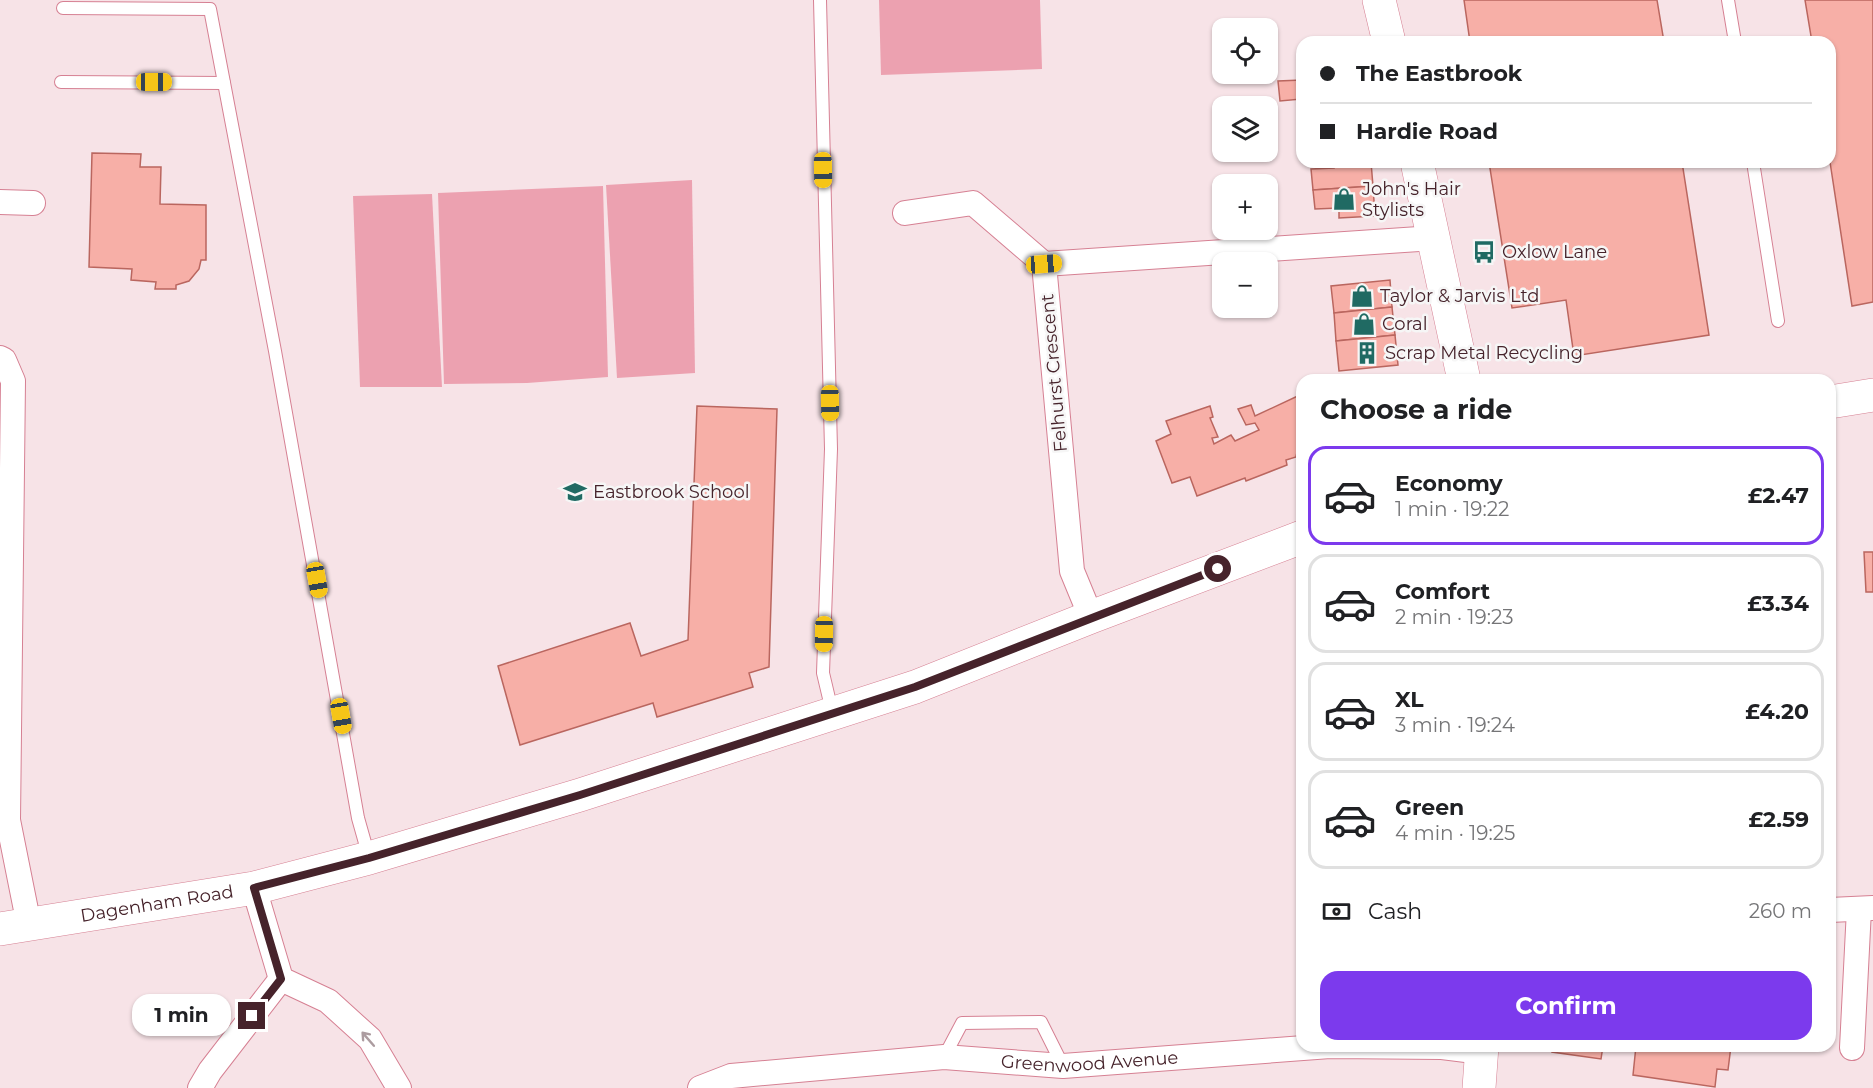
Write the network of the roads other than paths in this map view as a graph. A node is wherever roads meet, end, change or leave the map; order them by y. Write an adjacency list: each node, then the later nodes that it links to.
1 (820, 0): 23 (lane)
2 (1379, 0): 5 (street)
3 (1728, 0): 6 (lane)
4 (63, 8): 8 (lane)
5 (1388, 36)
6 (1734, 36)
7 (61, 82): 8 (lane)
8 (225, 83): 24 (lane)
9 (1418, 168): 14 (street)
10 (1754, 168): 16 (lane)
11 (0, 201): 12 (street)
12 (33, 203)
13 (905, 213): 15 (street)
14 (1434, 238): 15 (street); 18 (street)
15 (1044, 264): 22 (street, Felhurst Crescent)
16 (1778, 321)
17 (0, 358): 28 (street)
18 (1463, 374)
19 (1873, 395): 20 (street)
20 (1836, 401)
21 (1296, 539): 22 (street, Dagenham Road)
22 (1091, 617): 23 (street, Dagenham Road)
23 (833, 713): 24 (street, Dagenham Road)
24 (369, 858): 25 (street, Dagenham Road)
25 (254, 888): 28 (street, Dagenham Road); 29 (street)
26 (1866, 909): 27 (street); 30 (street)
27 (1836, 910)
28 (14, 927)
29 (281, 979): 35 (street); 36 (street, one-way to 29)
30 (1851, 1048)
31 (1296, 1049): 34 (street, Greenwood Avenue)
32 (1482, 1052): 38 (street)
33 (944, 1057): 34 (street, Greenwood Avenue); 34 (lane); 37 (street, Greenwood Avenue)
34 (1063, 1066)
35 (200, 1088)
36 (399, 1088)
37 (700, 1088)
38 (1479, 1088)

